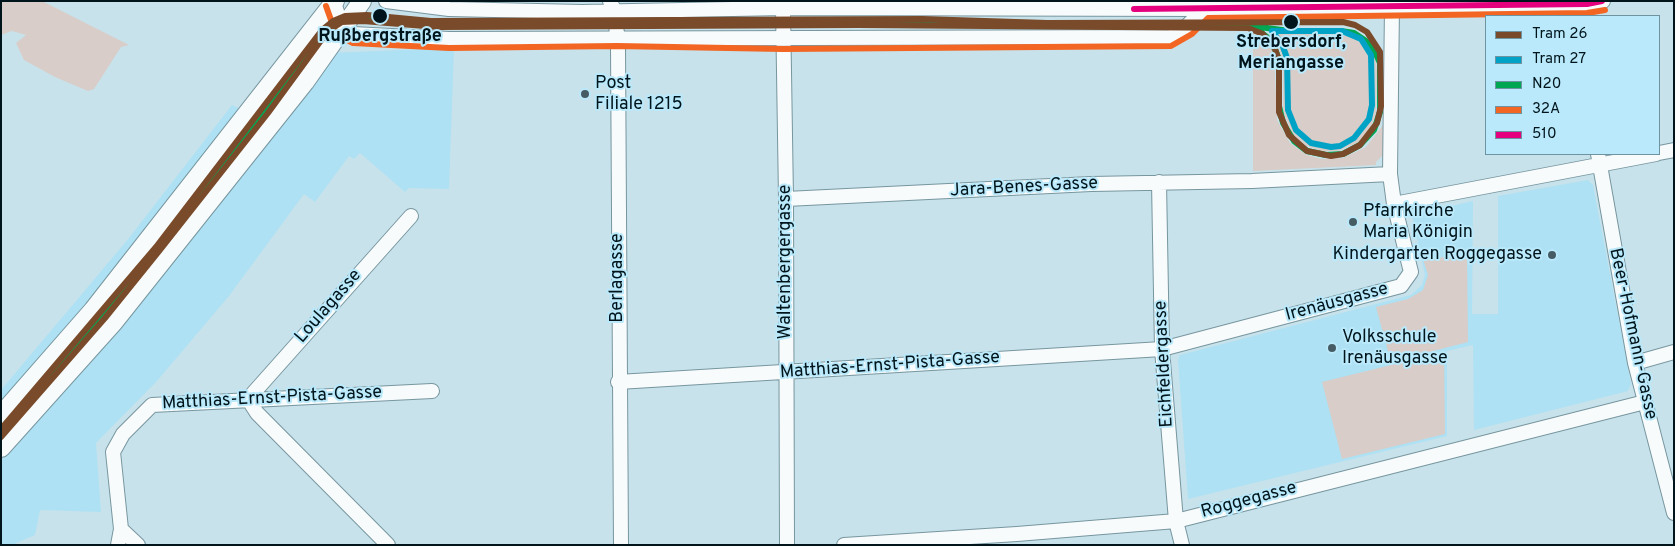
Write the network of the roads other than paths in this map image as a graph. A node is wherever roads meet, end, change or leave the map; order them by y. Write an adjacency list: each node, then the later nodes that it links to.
1 (361, 1): 4 (street); 11 (main road)
2 (386, 1): 5 (street)
3 (1604, 1): 9 (street)
4 (333, 2): 11 (street); 31 (main road)
5 (615, 5): 10 (street); 12 (street, Berlagasse)
6 (1134, 5): 7 (street); 10 (street)
7 (1205, 5): 8 (street); 13 (street)
8 (1392, 6): 9 (street); 18 (street, Irenäusgasse)
9 (1588, 7)
10 (783, 8): 13 (street, Waltenbergergasse)
11 (343, 29): 12 (street); 32 (main road)
12 (617, 37): 13 (street); 27 (street, Berlagasse)
13 (784, 40): 20 (street, Waltenbergergasse)
14 (1674, 150): 15 (street)
15 (1660, 154)
16 (1646, 155): 17 (street)
17 (1599, 159): 21 (street); 25 (street, Beer-Hofmann-Gasse)
18 (1390, 174): 19 (street, Jara-Benes-Gasse); 21 (street, Irenäusgasse)
19 (1159, 182): 20 (street, Jara-Benes-Gasse); 23 (street, Eichfeldergasse)
20 (786, 199): 26 (street, Waltenbergergasse)
21 (1394, 204): 23 (street, Irenäusgasse)
22 (411, 216): 29 (street, Loulagasse)
23 (1162, 349): 26 (street, Matthias-Ernst-Pista-Gasse); 34 (street, Eichfeldergasse)
24 (1674, 352): 25 (street)
25 (1635, 363): 30 (street, Beer-Hofmann-Gasse)
26 (786, 373): 27 (street, Matthias-Ernst-Pista-Gasse); 40 (street, Waltenbergergasse)
27 (618, 382): 39 (street, Berlagasse)
28 (432, 391): 29 (street, Matthias-Ernst-Pista-Gasse)
29 (248, 399): 35 (street, Matthias-Ernst-Pista-Gasse); 38 (street)
30 (1645, 402): 33 (street, Beer-Hofmann-Gasse); 34 (street, Roggegasse)
31 (1, 416)
32 (1, 448)
33 (1674, 513)
34 (1176, 521): 41 (street, Roggegasse); 42 (street, Eichfeldergasse)
35 (121, 530): 36 (street); 37 (street)
36 (118, 545)
37 (138, 545)
38 (388, 545)
39 (621, 545)
40 (787, 545)
41 (844, 545)
42 (1182, 545)

